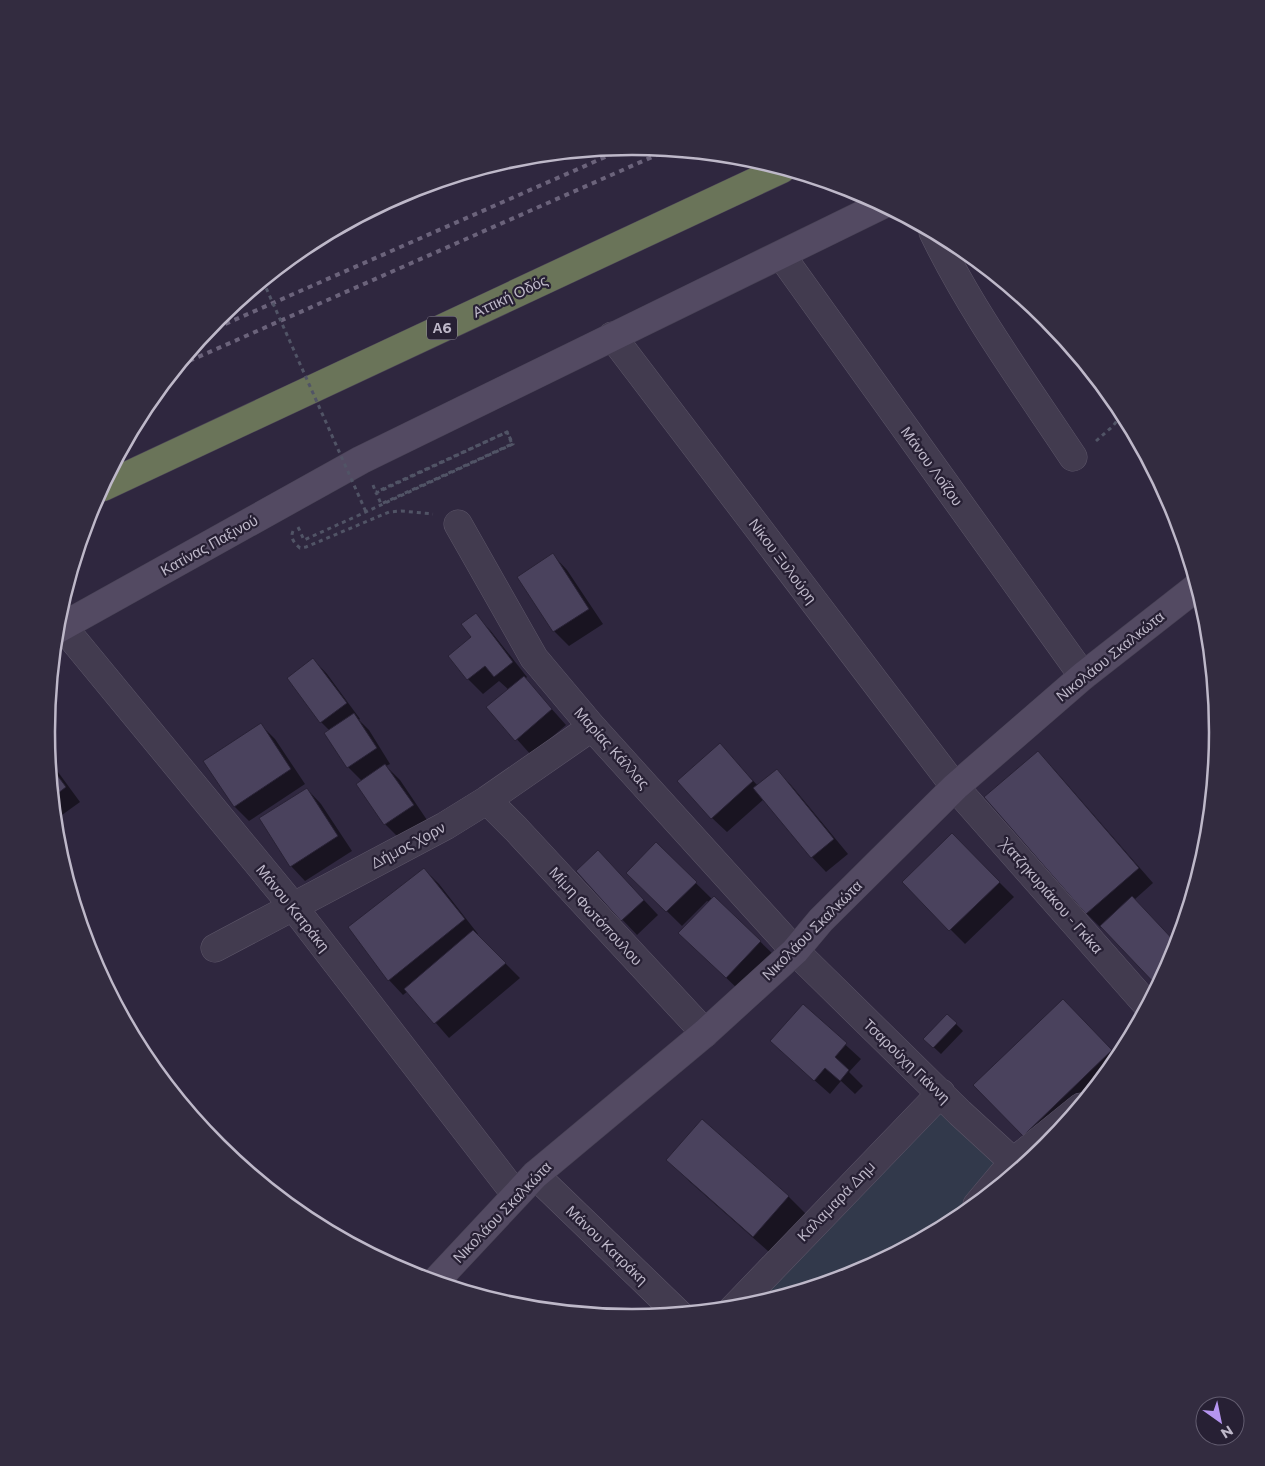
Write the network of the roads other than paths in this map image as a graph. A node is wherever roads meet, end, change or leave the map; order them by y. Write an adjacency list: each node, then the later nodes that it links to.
1 (772, 173): 7 (highway, Αττική Οδός / Α6)
2 (874, 209): 4 (street, Κατίνας Παξινού)
3 (938, 244): 6 (street)
4 (781, 256): 5 (street, Κατίνας Παξινού); 12 (street, Μάνου Λοΐζου)
5 (612, 336): 10 (street, Κατίνας Παξινού); 14 (street, Νίκου Ξυλούρη)
6 (1073, 457)
7 (113, 482)
8 (458, 524): 13 (street, Μαρίας Κάλλας)
9 (1192, 591): 12 (street, Νικολάου Σκαλκώτα)
10 (65, 626)
11 (64, 634): 16 (street, Μάνου Κατράκη)
12 (1082, 676): 14 (street, Νικολάου Σκαλκώτα)
13 (592, 727): 15 (street, Δήμος Χορν); 18 (street, Μαρίας Κάλλας)
14 (955, 786): 18 (street, Νικολάου Σκαλκώτα); 19 (street, Χατζηκυριάκου - Γκίκα)
15 (487, 800): 16 (street, Δήμος Χορν); 20 (street, Μίμη Φωτόπουλου)
16 (292, 905): 17 (street, Δήμος Χορν); 24 (street, Μάνου Κατράκη)
17 (215, 948)
18 (795, 951): 20 (street, Νικολάου Σκαλκώτα); 21 (street, Τσαρούχη Γιάννη)
19 (1144, 1001)
20 (705, 1033): 23 (street, Νικολάου Σκαλκώτα)
21 (941, 1094): 22 (street, Τσαρούχη Γιάννη); 26 (street, Καλαμαρά Δημ)
22 (1016, 1164)
23 (535, 1175): 24 (street, Νικολάου Σκαλκώτα); 27 (street, Μάνου Κατράκη)
24 (516, 1194): 25 (street, Νικολάου Σκαλκώτα)
25 (439, 1277)
26 (742, 1300)
27 (673, 1309)

